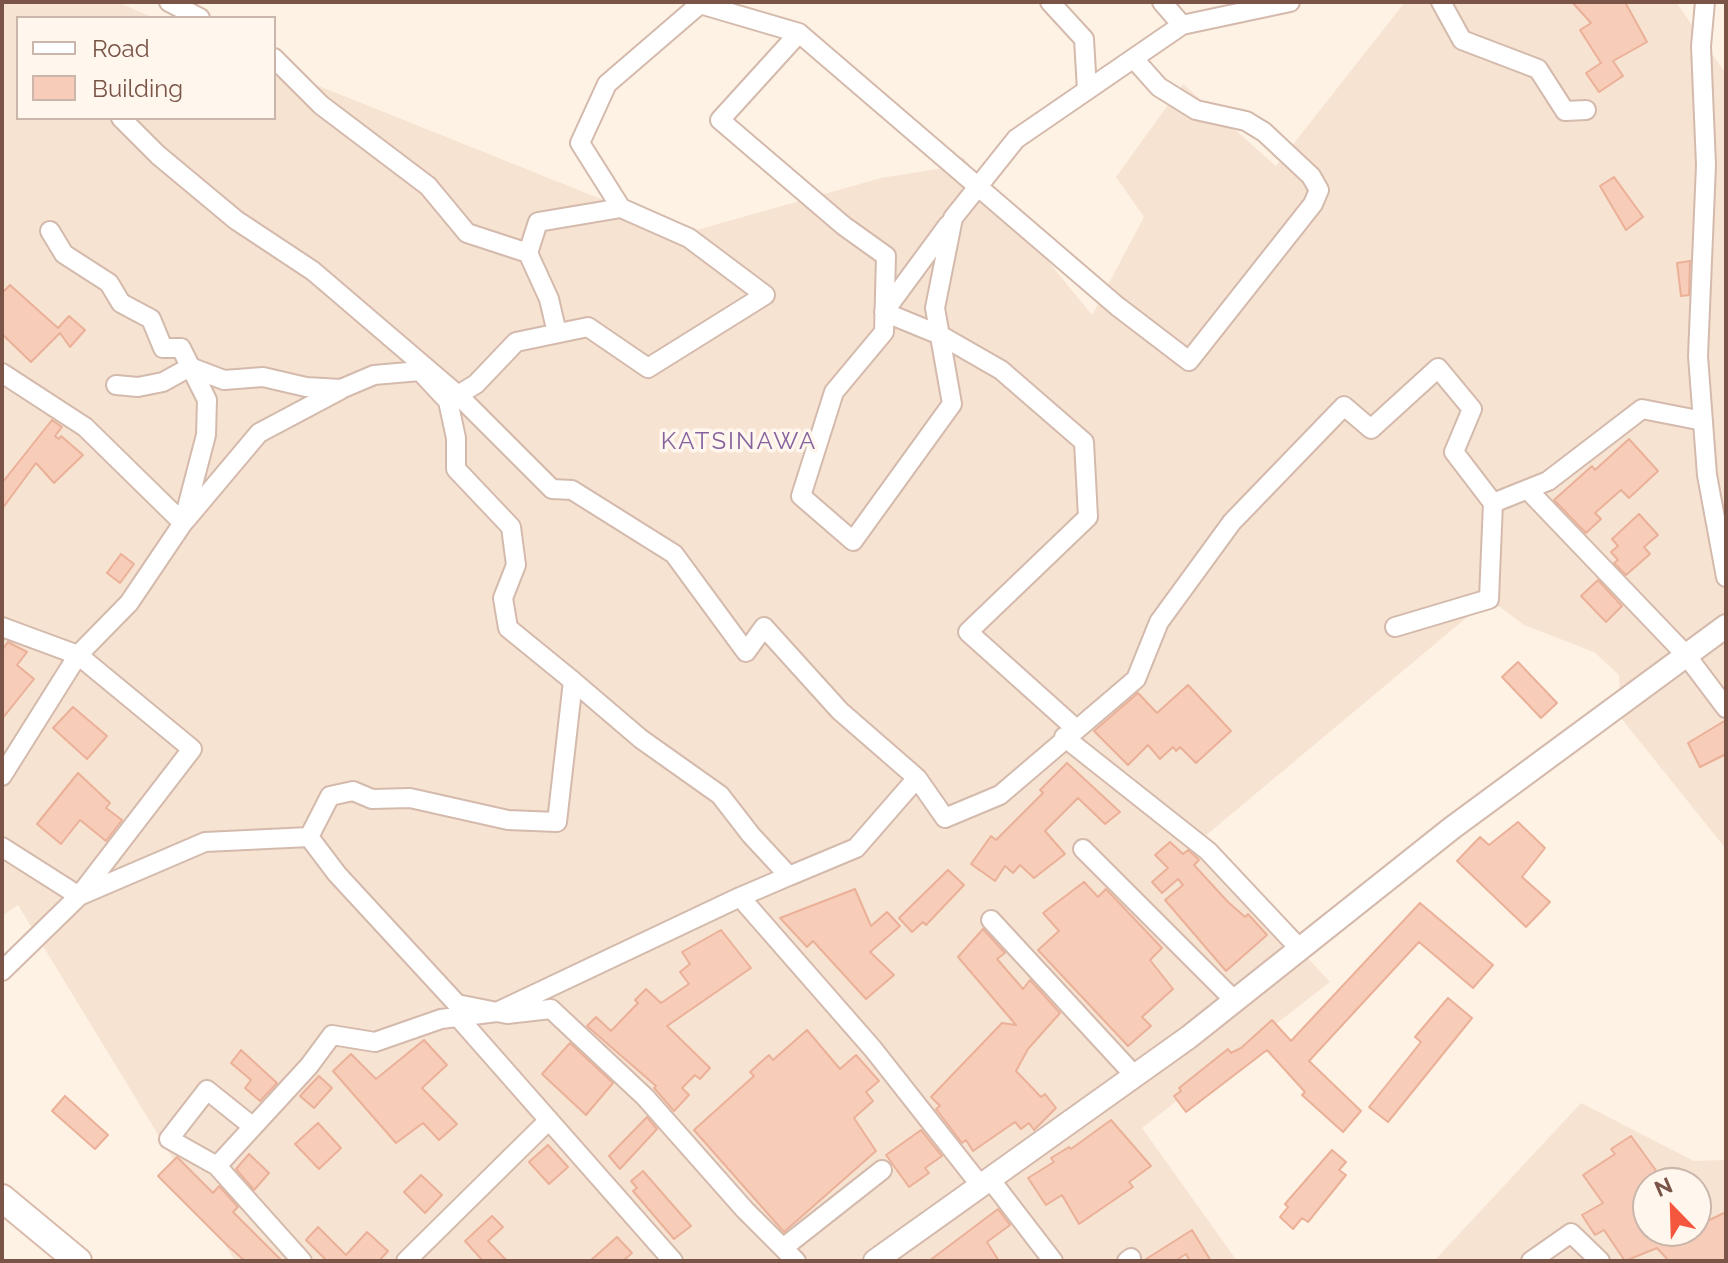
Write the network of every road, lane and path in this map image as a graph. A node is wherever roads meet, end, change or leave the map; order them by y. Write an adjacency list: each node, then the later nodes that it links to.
1 (169, 2): 7 (street)
2 (1050, 2): 12 (street)
3 (1162, 2): 8 (street)
4 (1290, 2): 8 (street)
5 (1441, 2): 13 (street)
6 (1705, 2): 28 (street)
7 (196, 16)
8 (1182, 25): 10 (street)
9 (799, 33): 15 (street); 16 (street); 20 (street)
10 (1134, 59): 12 (street); 15 (street)
11 (276, 60): 19 (street)
12 (1087, 90): 15 (street)
13 (1586, 110)
14 (123, 120): 27 (street)
15 (981, 185): 17 (street)
16 (621, 208): 19 (street); 21 (street)
17 (953, 218): 20 (street); 22 (street)
18 (50, 231): 23 (street)
19 (528, 253): 21 (street)
20 (884, 312): 22 (street); 22 (street)
21 (557, 333): 27 (street)
22 (940, 335): 40 (street)
23 (190, 367): 25 (street); 26 (street); 31 (street)
24 (2, 373): 31 (street)
25 (116, 385)
26 (341, 389): 27 (street); 31 (street)
27 (453, 398): 38 (street); 42 (street)
28 (1703, 421): 29 (street); 32 (street)
29 (1528, 490): 30 (street); 37 (street)
30 (1493, 503): 35 (street); 40 (street)
31 (183, 523): 36 (street)
32 (1726, 577)
33 (1726, 626): 37 (street)
34 (2, 627): 36 (street)
35 (1395, 627)
36 (78, 655): 41 (street); 47 (street)
37 (1686, 655): 39 (street); 50 (street)
38 (573, 681): 43 (street); 46 (street)
39 (1726, 708)
40 (1070, 732): 42 (street); 50 (street)
41 (2, 776)
42 (917, 778): 46 (street)
43 (309, 837): 47 (street); 53 (street)
44 (2, 847): 47 (street)
45 (1083, 849): 52 (street)
46 (789, 876): 48 (street)
47 (79, 896): 51 (street)
48 (740, 897): 53 (street); 60 (street)
49 (991, 920): 55 (street)
50 (1300, 949): 52 (street)
51 (2, 971)
52 (1235, 1001): 55 (street)
53 (497, 1012): 54 (street); 62 (street)
54 (458, 1017): 56 (street); 57 (street)
55 (1135, 1076): 60 (street)
56 (549, 1120): 65 (street); 66 (street)
57 (252, 1126): 58 (street); 58 (street)
58 (217, 1166): 64 (street)
59 (882, 1170): 62 (street)
60 (986, 1182): 67 (street); 68 (street)
61 (2, 1198): 63 (main road)
62 (789, 1254)
63 (78, 1261)
64 (302, 1261)
65 (406, 1261)
66 (673, 1261)
67 (875, 1261)
68 (1053, 1261)
69 (1531, 1261): 70 (street)
70 (1600, 1261)

